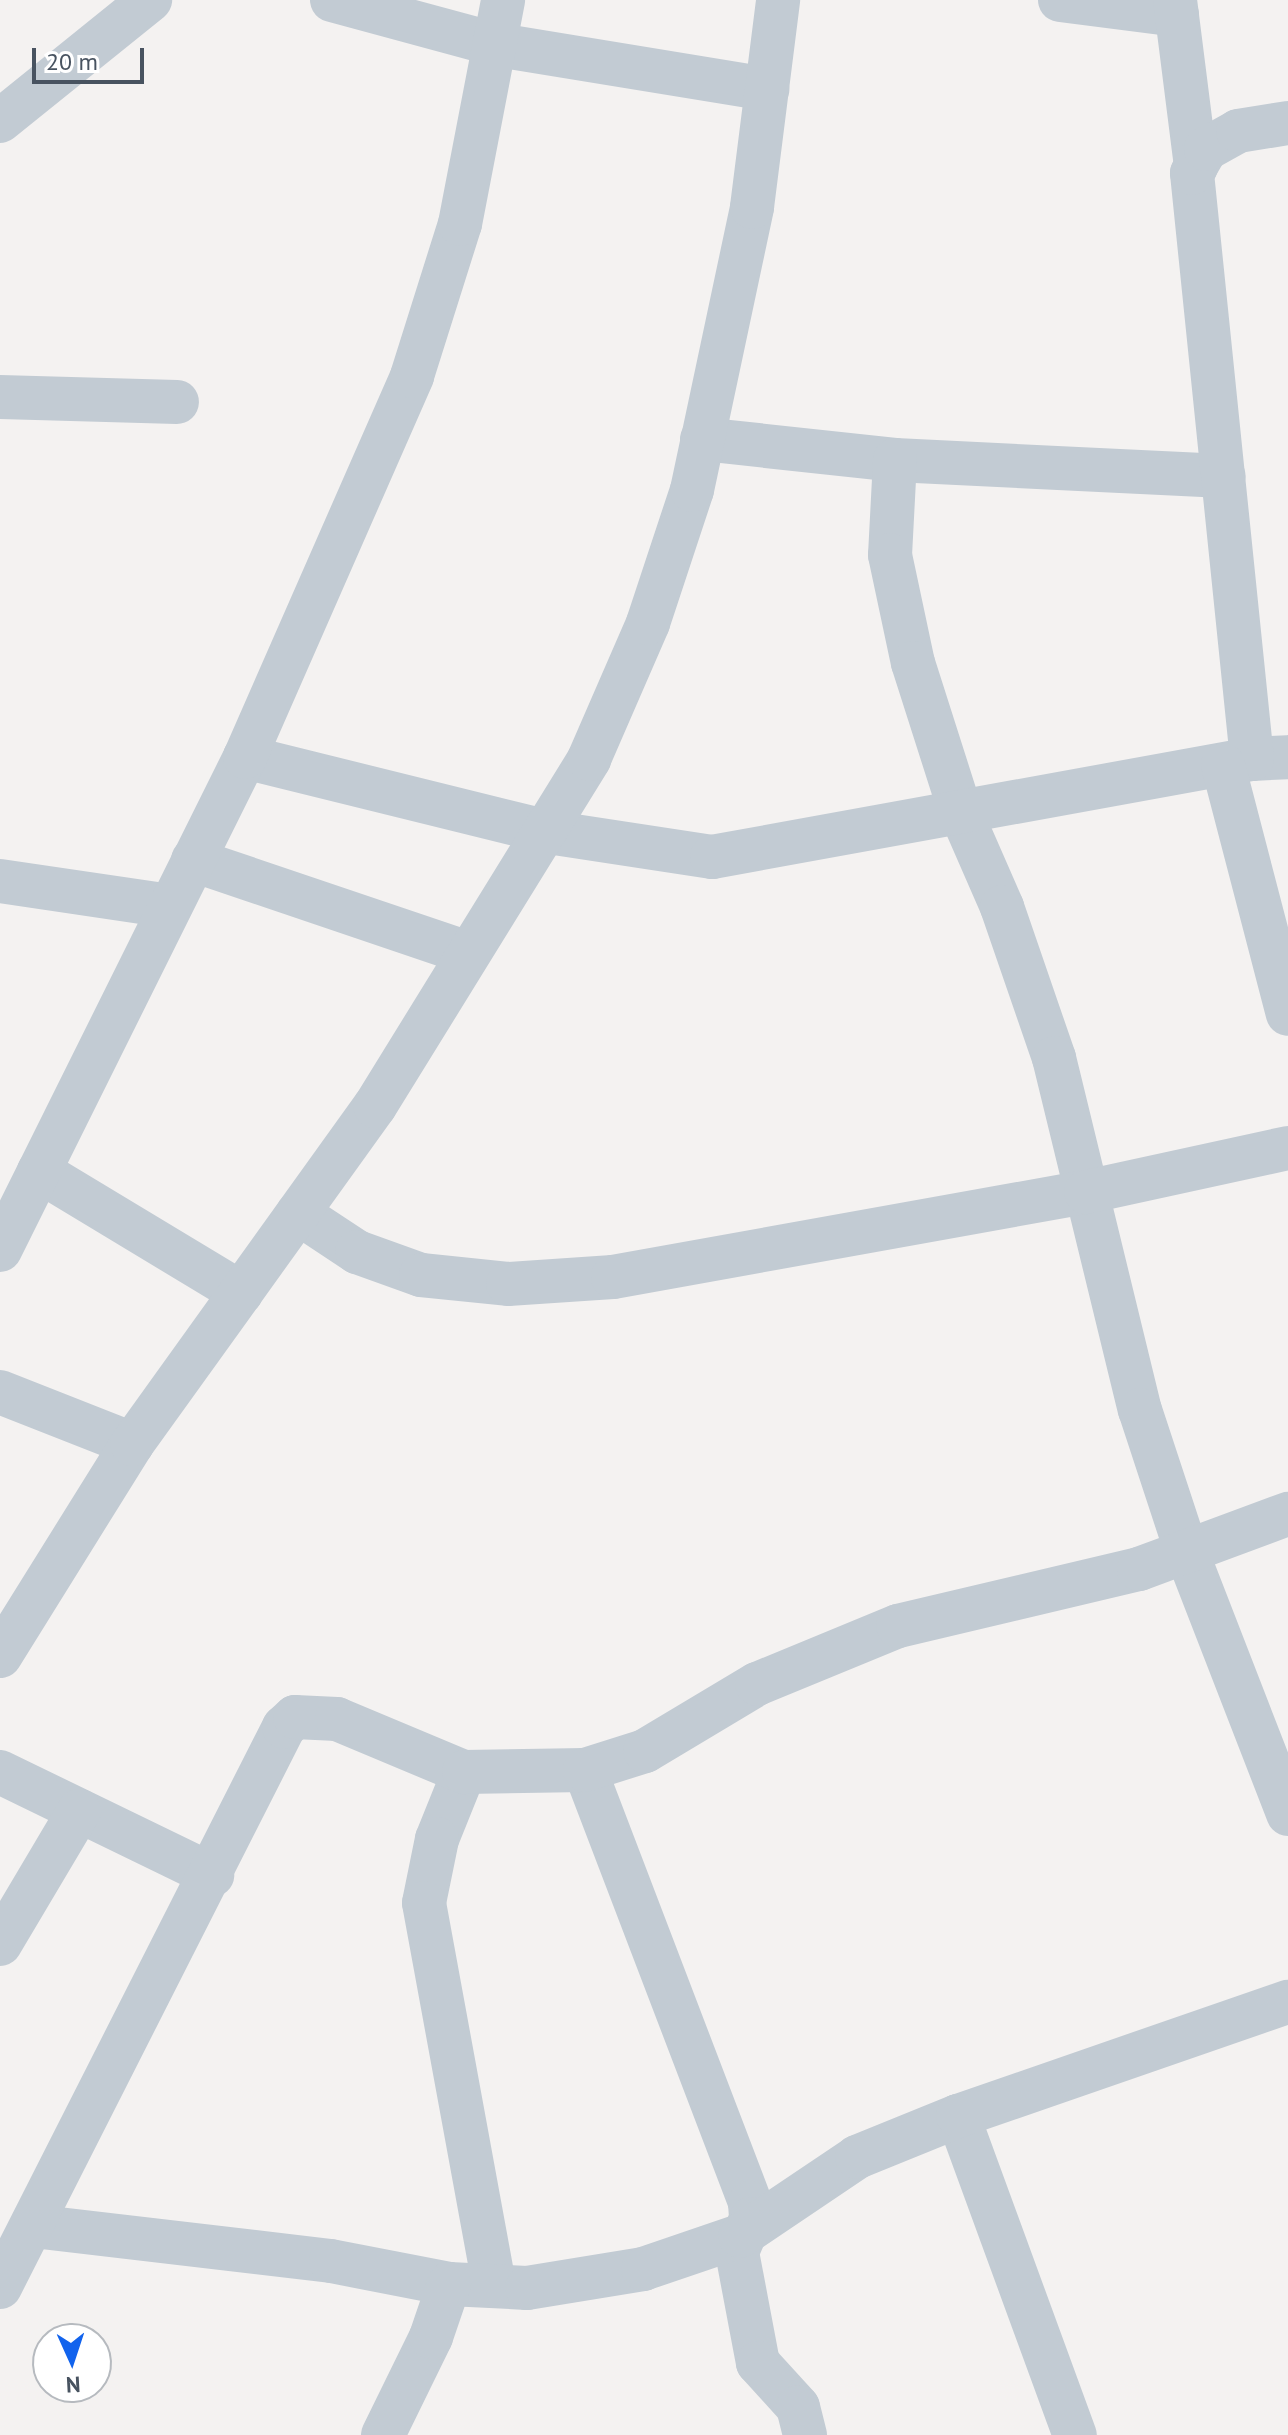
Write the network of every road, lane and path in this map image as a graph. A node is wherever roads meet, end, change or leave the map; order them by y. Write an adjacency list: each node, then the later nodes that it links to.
1 (150, 0): 9 (street)
2 (332, 0): 7 (street)
3 (503, 0): 7 (street)
4 (778, 0): 8 (street)
5 (1060, 0): 6 (street)
6 (1176, 7): 11 (street)
7 (498, 45): 8 (street); 17 (street)
8 (767, 89): 14 (street)
9 (0, 121)
10 (1288, 123): 11 (street)
11 (1196, 167): 16 (street)
12 (0, 397): 13 (street)
13 (177, 402)
14 (702, 439): 15 (street); 20 (street)
15 (895, 460): 16 (street); 19 (street)
16 (1224, 476): 18 (street)
17 (245, 757): 20 (street); 21 (street)
18 (1254, 760): 19 (street); 25 (street)
19 (961, 813): 20 (street); 29 (street)
20 (548, 832): 24 (street)
21 (193, 860): 23 (street); 24 (street)
22 (0, 881): 23 (street)
23 (170, 906): 28 (street)
24 (467, 953): 30 (street)
25 (1281, 955): 26 (street)
26 (1288, 1014)
27 (1288, 1148): 29 (street)
28 (39, 1171): 31 (street); 32 (street)
29 (1086, 1192): 30 (street); 36 (street)
30 (298, 1213): 32 (street)
31 (0, 1250)
32 (241, 1293): 34 (street)
33 (0, 1392): 34 (street)
34 (132, 1444): 37 (street)
35 (1288, 1514): 36 (street)
36 (1187, 1553): 38 (street); 41 (street)
37 (0, 1656)
38 (585, 1770): 40 (street); 48 (street)
39 (0, 1772): 42 (street)
40 (464, 1772): 43 (street); 51 (street)
41 (1284, 1789)
42 (79, 1811): 43 (street); 44 (street)
43 (212, 1875): 47 (street)
44 (0, 1944)
45 (1288, 2002): 46 (street)
46 (958, 2116): 48 (street); 54 (street)
47 (33, 2226): 49 (street); 50 (street)
48 (740, 2236): 51 (street); 53 (street)
49 (4, 2273)
50 (449, 2284): 51 (street); 52 (street)
51 (494, 2286)
52 (383, 2435)
53 (805, 2435)
54 (1075, 2435)

